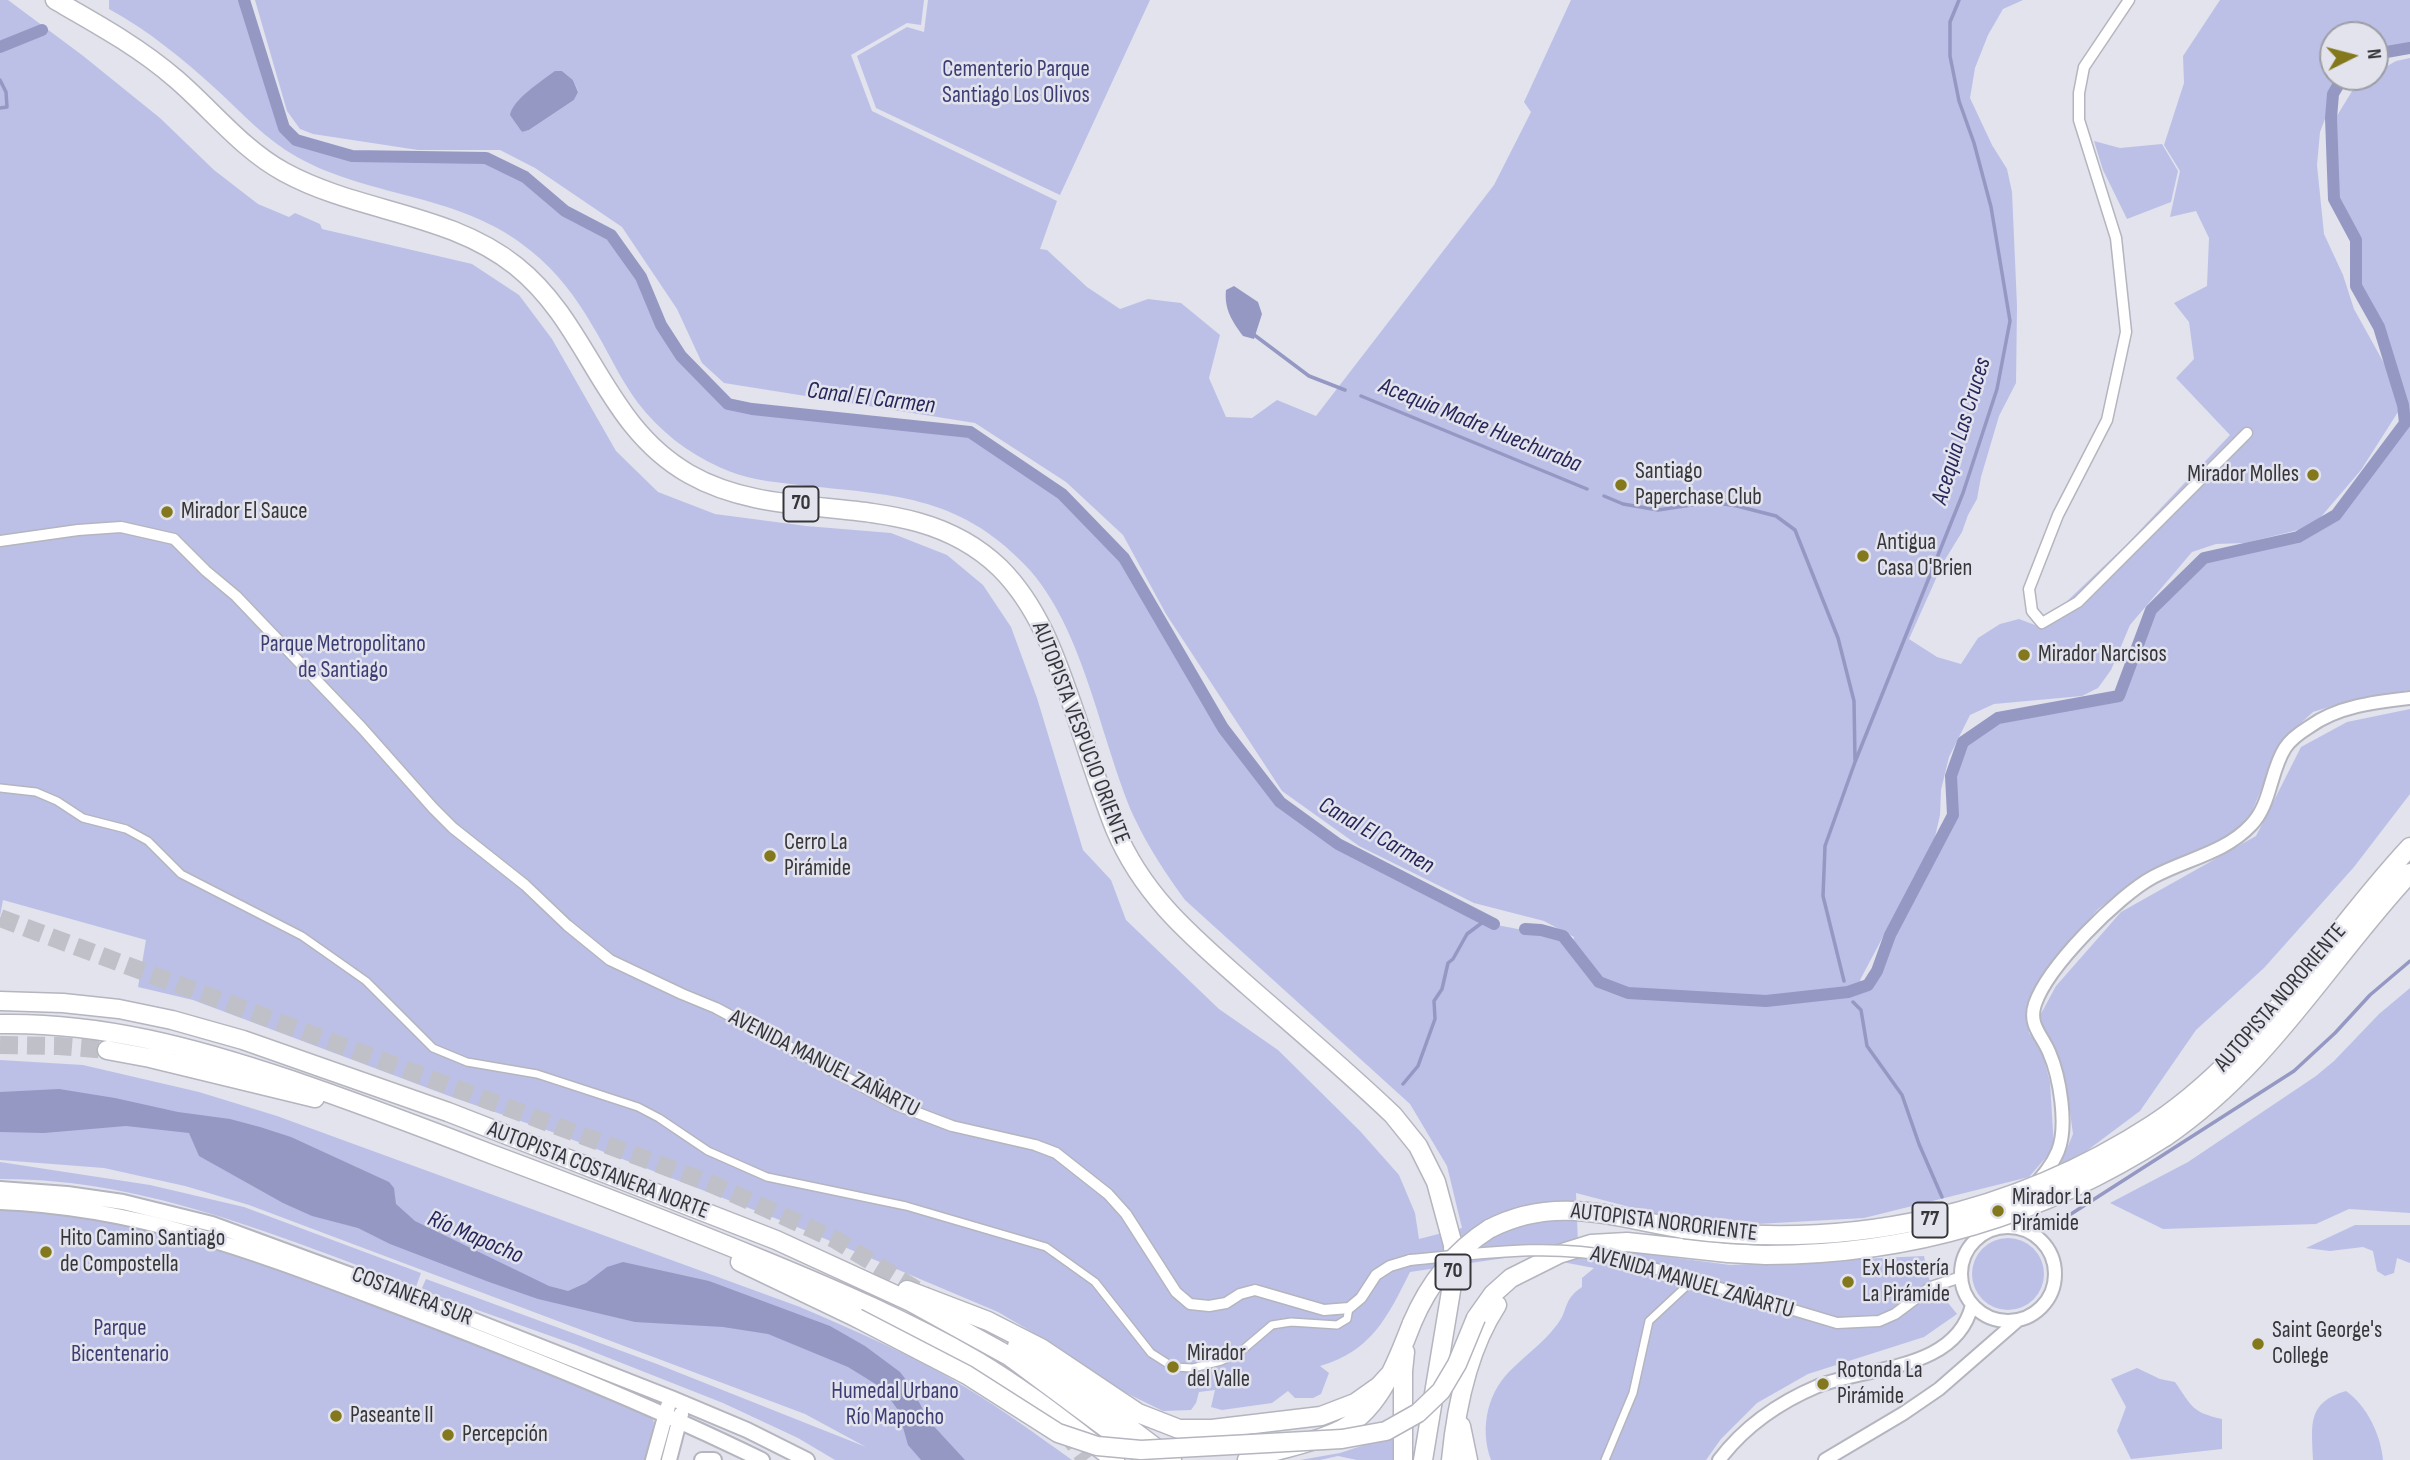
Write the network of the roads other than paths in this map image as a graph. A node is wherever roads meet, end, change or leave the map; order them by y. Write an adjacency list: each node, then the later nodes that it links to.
1 (55, 0): 30 (highway, AUTOPISTA VESPUCIO ORIENTE / 70)
2 (2129, 0): 3 (street)
3 (2247, 433)
4 (0, 541): 24 (street, AVENIDA MANUEL ZAÑARTU)
5 (2410, 698): 17 (street)
6 (0, 789): 24 (street)
7 (2410, 847): 13 (highway, AUTOPISTA NORORIENTE / 77)
8 (2410, 873): 13 (highway, AUTOPISTA NORORIENTE / 77)
9 (0, 1001): 18 (highway, AUTOPISTA COSTANERA NORTE)
10 (0, 1024): 12 (highway, AUTOPISTA COSTANERA NORTE)
11 (107, 1050): 12 (highway)
12 (369, 1107): 16 (highway, AUTOPISTA COSTANERA NORTE)
13 (2160, 1130): 19 (highway, AUTOPISTA NORORIENTE / 77, bridge); 26 (highway, AUTOPISTA NORORIENTE / 77, bridge)
14 (0, 1189): 28 (main road, COSTANERA SUR)
15 (0, 1202): 31 (main road, COSTANERA SUR)
16 (673, 1224): 19 (highway, bridge); 39 (highway, AUTOPISTA COSTANERA NORTE)
17 (1994, 1229): 20 (street); 25 (street)
18 (833, 1264): 23 (highway); 40 (highway, AUTOPISTA COSTANERA NORTE)
19 (1532, 1266): 29 (highway)
20 (1961, 1277): 21 (street, AVENIDA MANUEL ZAÑARTU); 22 (street)
21 (1692, 1280): 24 (street, AVENIDA MANUEL ZAÑARTU, bridge); 47 (street)
22 (1972, 1305): 25 (street); 48 (street)
23 (951, 1307): 27 (highway); 41 (highway)
24 (1349, 1308)
25 (2017, 1320): 49 (street)
26 (1412, 1323): 27 (highway); 32 (highway)
27 (1390, 1374): 42 (highway)
28 (678, 1401): 31 (main road); 38 (main road, COSTANERA SUR)
29 (1459, 1412): 45 (highway); 46 (highway)
30 (1431, 1415): 43 (highway, AUTOPISTA VESPUCIO ORIENTE / 70); 44 (highway)
31 (672, 1418): 33 (main road); 34 (main road); 37 (main road, COSTANERA SUR)
32 (1403, 1453)
33 (653, 1460)
34 (669, 1460)
35 (702, 1460): 36 (main road)
36 (714, 1460)
37 (762, 1460)
38 (807, 1460)
39 (1115, 1460)
40 (1149, 1460)
41 (1172, 1460)
42 (1247, 1460)
43 (1423, 1460)
44 (1431, 1460)
45 (1453, 1460)
46 (1468, 1460)
47 (1605, 1460)
48 (1720, 1460)
49 (1825, 1460)

